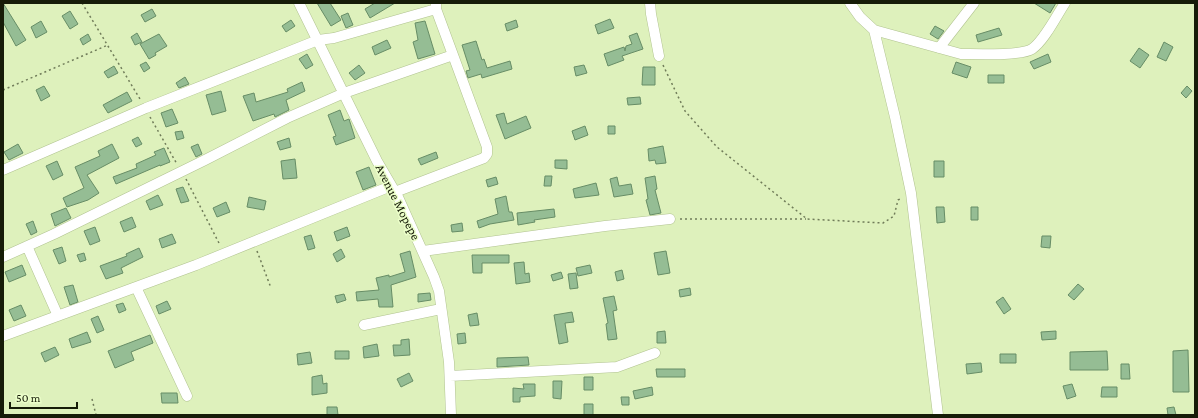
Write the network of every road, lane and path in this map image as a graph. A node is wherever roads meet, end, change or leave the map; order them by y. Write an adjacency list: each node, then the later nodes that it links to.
1 (82, 3): 10 (path)
2 (299, 3): 9 (street, Avenue Mopepe)
3 (650, 3): 13 (street)
4 (850, 3): 8 (street)
5 (974, 3): 11 (street)
6 (1065, 3): 11 (street)
7 (436, 6): 9 (street); 12 (street)
8 (874, 30): 11 (street); 20 (street)
9 (318, 40): 15 (street, Avenue Mopepe); 16 (street)
10 (108, 45): 14 (path); 16 (path)
11 (939, 48)
12 (453, 54): 15 (street); 19 (street)
13 (659, 56): 22 (path)
14 (3, 90)
15 (344, 93): 18 (street); 19 (street, Avenue Mopepe)
16 (146, 108): 17 (street); 18 (path)
17 (3, 170)
18 (181, 171): 24 (street); 26 (path)
19 (393, 189): 23 (street); 25 (street, Avenue Mopepe)
20 (911, 193): 22 (path); 40 (street)
21 (670, 219): 22 (path); 25 (street)
22 (807, 219)
23 (254, 242): 26 (street); 29 (path)
24 (27, 246): 27 (street); 31 (street)
25 (423, 251): 30 (street, Avenue Mopepe)
26 (225, 254): 28 (street)
27 (3, 257)
28 (136, 287): 31 (street); 36 (street)
29 (271, 288)
30 (441, 309): 32 (street); 35 (street, Avenue Mopepe)
31 (58, 316): 33 (street)
32 (364, 325)
33 (3, 336)
34 (655, 353): 35 (street)
35 (450, 376): 39 (street, Avenue Mopepe)
36 (187, 396)
37 (92, 399): 38 (path)
38 (96, 415)
39 (451, 415)
40 (938, 415)

